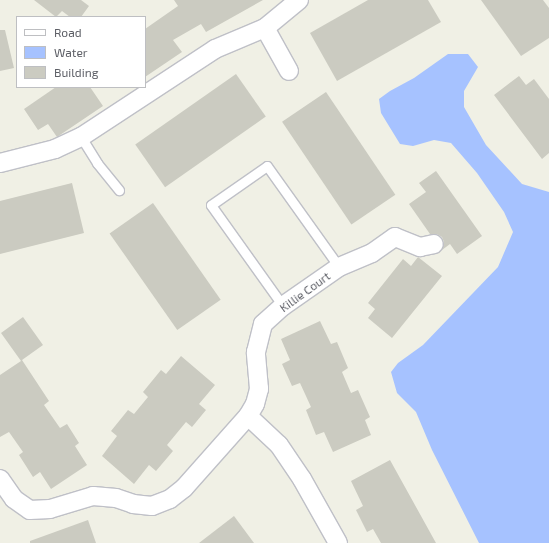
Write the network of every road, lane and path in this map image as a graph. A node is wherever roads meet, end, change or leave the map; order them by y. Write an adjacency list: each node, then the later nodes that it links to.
1 (299, 0): 2 (street)
2 (265, 28): 3 (street); 4 (street)
3 (289, 71)
4 (81, 138): 5 (street); 6 (lane)
5 (0, 163)
6 (119, 190)
7 (434, 244): 8 (street, Killie Court)
8 (339, 268): 9 (street, Killie Court); 9 (lane)
9 (283, 306): 10 (street, Killie Court)
10 (248, 416): 11 (street, Killie Court); 12 (street)
11 (0, 479)
12 (338, 543)

